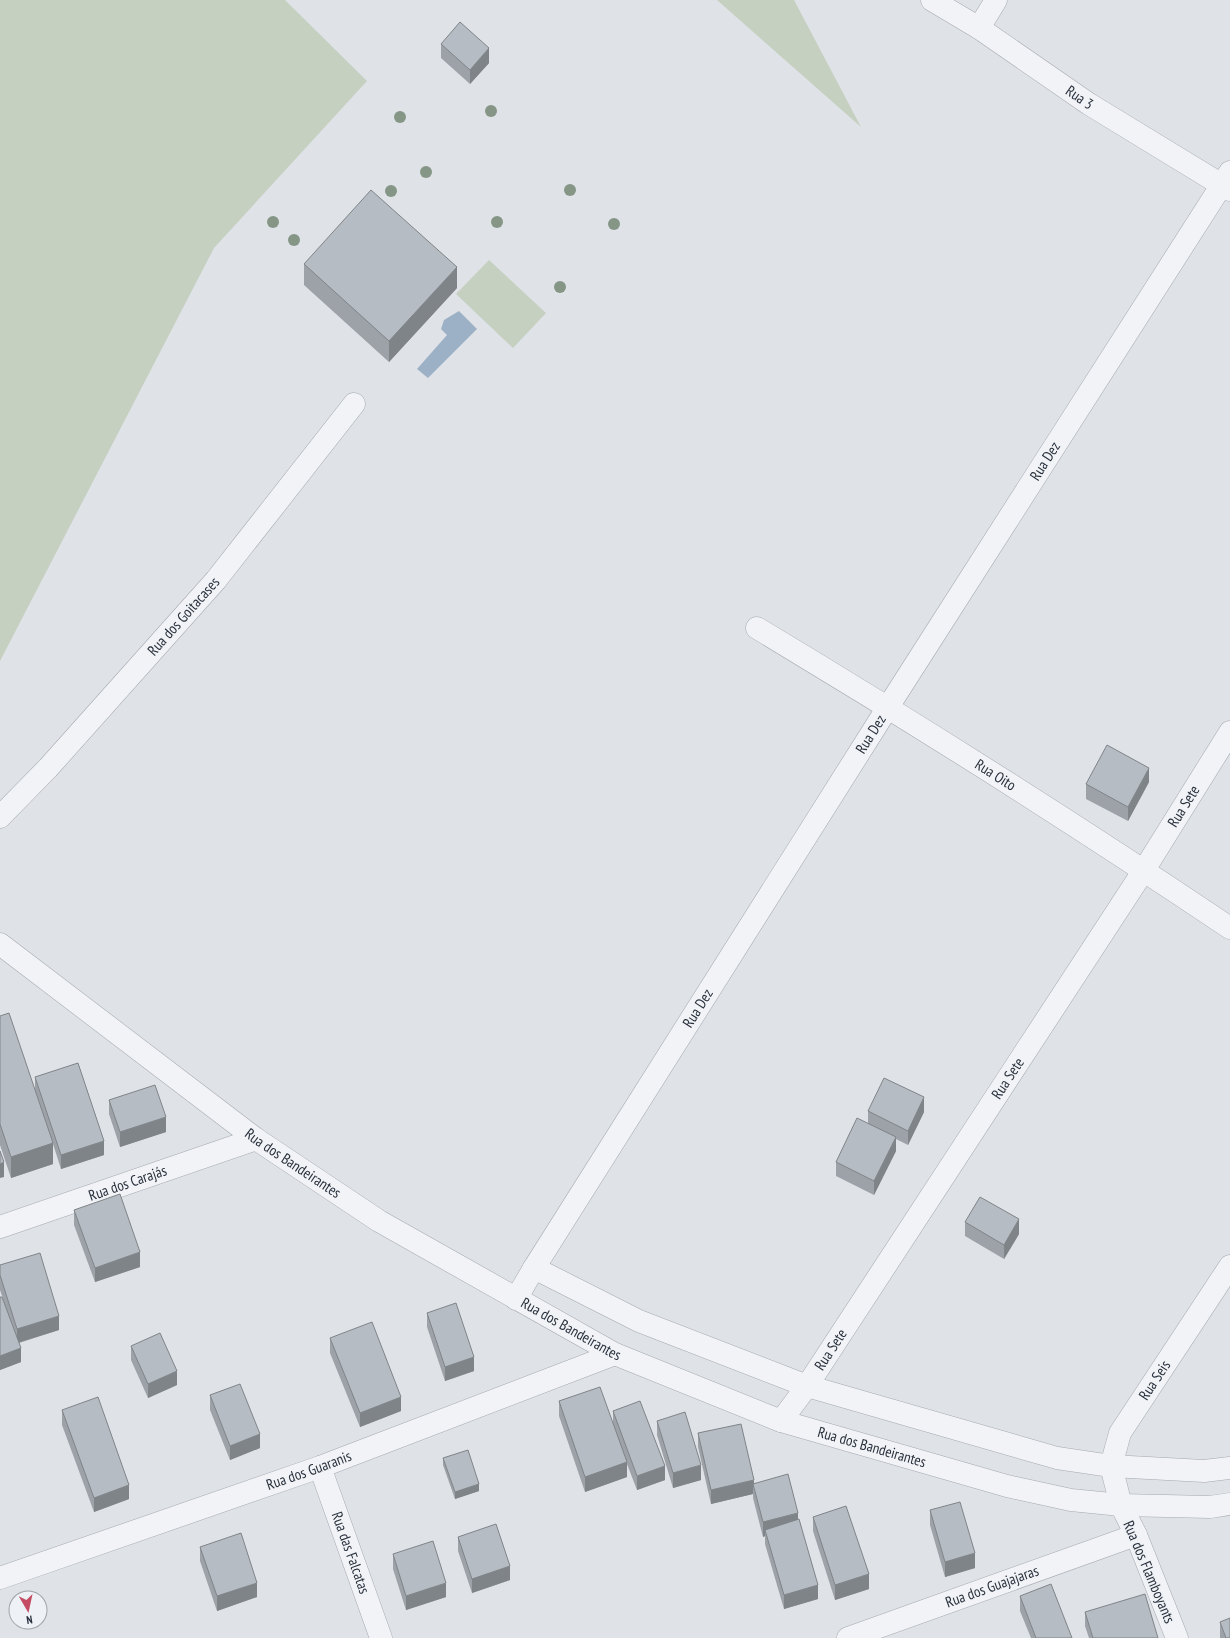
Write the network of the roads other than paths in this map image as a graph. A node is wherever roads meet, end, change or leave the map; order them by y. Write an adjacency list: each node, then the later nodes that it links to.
1 (932, 0): 3 (street, Rua 3)
2 (996, 0): 3 (street)
3 (979, 28): 4 (street, Rua 3)
4 (1227, 182): 7 (street, Rua Dez)
5 (354, 404): 9 (street, Rua dos Goitacases)
6 (757, 628): 7 (street, Rua Oito)
7 (888, 707): 10 (street, Rua Oito); 16 (street, Rua Dez)
8 (1230, 732): 10 (street, Rua Sete)
9 (0, 818)
10 (1144, 870): 11 (street, Rua Oito); 19 (street, Rua Sete)
11 (1230, 928)
12 (0, 944): 13 (street, Rua dos Bandeirantes)
13 (256, 1139): 14 (street, Rua dos Carajás); 17 (street, Rua dos Bandeirantes)
14 (0, 1227)
15 (1230, 1266): 21 (street, Rua Seis)
16 (534, 1268): 17 (street, Rua Dez); 19 (street)
17 (516, 1299): 18 (street, Rua dos Bandeirantes)
18 (615, 1354): 20 (street, Rua dos Bandeirantes); 22 (street, Rua dos Guaranis)
19 (807, 1386): 20 (street, Rua Sete); 21 (street)
20 (781, 1420): 25 (street, Rua dos Bandeirantes)
21 (1111, 1466): 23 (street); 25 (street, Rua Seis)
22 (320, 1467): 27 (street, Rua dos Guaranis); 28 (street, Rua das Falcatas)
23 (1230, 1468)
24 (1230, 1504): 25 (street, Rua dos Bandeirantes)
25 (1121, 1505): 26 (street, Rua dos Flamboyants)
26 (1136, 1535): 29 (street, Rua dos Guajajaras); 30 (street, Rua dos Flamboyants)
27 (0, 1578)
28 (381, 1638)
29 (848, 1638)
30 (1177, 1638)

